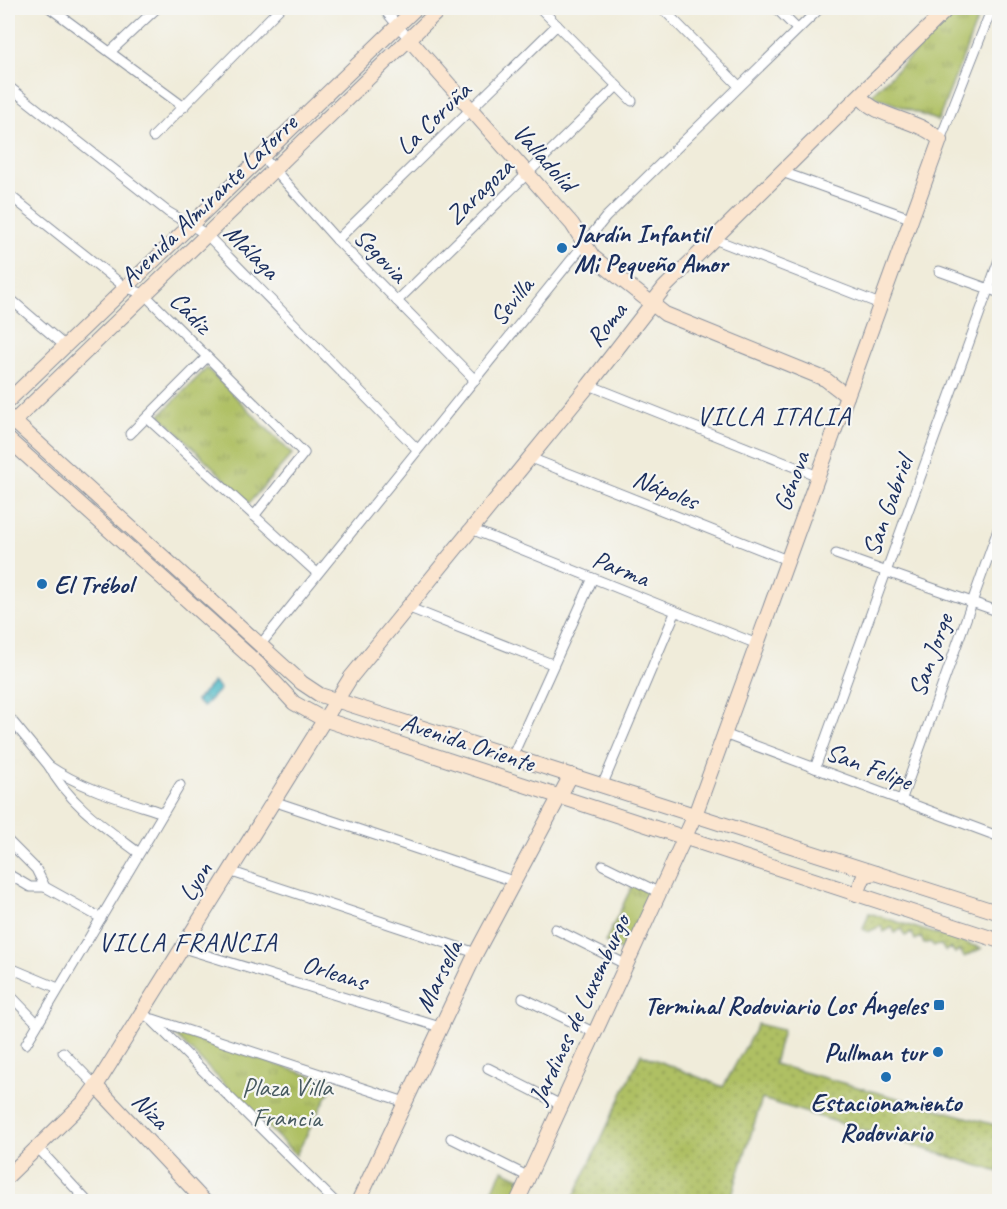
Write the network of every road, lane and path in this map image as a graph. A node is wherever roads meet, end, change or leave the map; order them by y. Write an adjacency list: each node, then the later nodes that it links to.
1 (11, 8): 14 (street)
2 (50, 8): 19 (street)
3 (157, 8): 19 (street)
4 (280, 8): 25 (street)
5 (383, 8): 15 (street, Valladolid)
6 (416, 8): 15 (street, Avenida Almirante Latorre)
7 (441, 8): 18 (street, Avenida Almirante Latorre)
8 (540, 8): 16 (street)
9 (662, 8): 20 (street)
10 (776, 8): 17 (street)
11 (820, 8): 17 (street, Sevilla)
12 (948, 8): 23 (street, Roma)
13 (993, 8): 28 (street, Génova)
14 (8, 13)
15 (398, 25): 18 (street, Valladolid); 29 (street, Avenida Almirante Latorre)
16 (557, 25): 22 (street); 26 (street, La Coruña)
17 (797, 29): 20 (street, Sevilla)
18 (409, 39): 26 (street, Valladolid); 30 (street, Avenida Almirante Latorre)
19 (110, 52): 25 (street)
20 (738, 85): 39 (street, Sevilla)
21 (8, 86): 35 (street, Málaga)
22 (617, 86): 24 (street); 32 (street, Zaragoza)
23 (860, 96): 28 (street); 31 (street, Roma)
24 (632, 101)
25 (184, 107): 27 (street)
26 (470, 110): 32 (street, Valladolid); 38 (street, La Coruña)
27 (153, 137)
28 (940, 140): 34 (street, Génova)
29 (261, 156): 30 (street, Segovia); 35 (street, Avenida Almirante Latorre)
30 (274, 170): 36 (street, Avenida Almirante Latorre); 38 (street, Segovia)
31 (782, 172): 34 (street); 37 (street, Roma)
32 (528, 173): 39 (street, Valladolid); 47 (street, Zaragoza)
33 (8, 194): 42 (street, Cádiz)
34 (910, 219): 49 (street, Génova)
35 (191, 225): 36 (street, Málaga); 42 (street, Avenida Almirante Latorre)
36 (206, 234): 45 (street, Avenida Almirante Latorre); 60 (street, Málaga)
37 (714, 239): 48 (street, Roma); 49 (street)
38 (337, 240): 47 (street, Segovia)
39 (584, 244): 48 (street, Valladolid); 52 (street, Sevilla)
40 (999, 257): 43 (street, San Gabriel)
41 (939, 271): 43 (street)
42 (125, 287): 45 (street, Cádiz); 50 (street, Avenida Almirante Latorre)
43 (988, 289): 44 (street); 68 (street, San Gabriel)
44 (999, 293)
45 (144, 294): 51 (street, Cádiz); 57 (street, Avenida Almirante Latorre)
46 (8, 297): 50 (street)
47 (397, 301): 52 (street, Segovia)
48 (651, 304): 53 (street, Roma); 54 (street, Valladolid)
49 (880, 304): 54 (street, Génova)
50 (65, 346): 55 (street, Avenida Almirante Latorre)
51 (206, 358): 56 (street); 63 (street, Cádiz)
52 (475, 380): 60 (street, Sevilla)
53 (589, 385): 61 (street, Roma); 62 (street)
54 (847, 396): 62 (street, Génova)
55 (8, 401)
56 (147, 418): 58 (street); 63 (street)
57 (9, 422): 75 (street, Avenida Oriente)
58 (130, 434)
59 (8, 440): 80 (street, Avenida Oriente)
60 (417, 449): 69 (street, Sevilla)
61 (528, 457): 65 (street, Roma); 67 (street, Nápoles)
62 (818, 476): 67 (street, Génova)
63 (254, 516): 69 (street)
64 (999, 524): 71 (street, San Jorge)
65 (471, 529): 70 (street, Parma); 72 (street, Roma)
66 (837, 554): 68 (street)
67 (787, 560): 76 (street, Génova)
68 (886, 572): 71 (street); 84 (street, San Gabriel)
69 (317, 573): 75 (street, Sevilla)
70 (592, 580): 74 (street, Parma); 77 (street)
71 (972, 601): 73 (street); 90 (street, San Jorge)
72 (407, 607): 77 (street); 78 (street, Roma)
73 (999, 612)
74 (675, 613): 76 (street, Parma); 87 (street)
75 (261, 644): 78 (street, Avenida Oriente)
76 (757, 644): 81 (street, Génova)
77 (552, 664): 82 (street)
78 (334, 699): 80 (street, Lyon); 82 (street, Avenida Oriente)
79 (8, 716): 83 (street)
80 (323, 719): 88 (street, Avenida Oriente); 89 (street, Lyon)
81 (724, 734): 84 (street, San Felipe); 92 (street, Génova)
82 (512, 757): 85 (street, Avenida Oriente)
83 (49, 766): 91 (street); 96 (street)
84 (815, 768): 90 (street, San Felipe)
85 (571, 776): 87 (street, Avenida Oriente); 88 (street, Marsella)
86 (180, 785): 91 (street)
87 (602, 786): 92 (street, Avenida Oriente)
88 (561, 797): 94 (street, Avenida Oriente); 101 (street, Marsella)
89 (273, 801): 98 (street, Lyon); 101 (street)
90 (901, 801): 93 (street, San Felipe)
91 (163, 813): 96 (street)
92 (695, 815): 94 (street, Génova); 99 (street, Avenida Oriente)
93 (999, 837)
94 (686, 838): 103 (street, Jardines de Luxemburgo); 104 (street, Avenida Oriente)
95 (8, 842): 102 (street)
96 (139, 854): 106 (street)
97 (603, 865): 103 (street)
98 (229, 871): 109 (street, Lyon); 110 (street)
99 (875, 873): 104 (street); 105 (street, Avenida Oriente)
100 (8, 874): 102 (street)
101 (513, 881): 110 (street, Marsella)
102 (45, 887): 106 (street)
103 (660, 893): 111 (street, Jardines de Luxemburgo)
104 (857, 894): 108 (street, Avenida Oriente)
105 (999, 913)
106 (101, 918): 113 (street)
107 (555, 929): 111 (street)
108 (999, 941)
109 (183, 948): 116 (street, Lyon); 118 (street, Orleans)
110 (476, 953): 118 (street, Marsella)
111 (625, 964): 119 (street, Jardines de Luxemburgo)
112 (8, 968): 113 (street)
113 (58, 988): 117 (street)
114 (8, 993): 117 (street)
115 (523, 998): 119 (street)
116 (147, 1016): 123 (street, Lyon); 124 (street); 132 (street)
117 (37, 1023): 120 (street)
118 (440, 1027): 124 (street, Marsella)
119 (594, 1032): 125 (street, Jardines de Luxemburgo)
120 (26, 1044)
121 (63, 1052): 123 (street, Niza)
122 (488, 1068): 125 (street)
123 (96, 1086): 127 (street, Lyon); 131 (street, Niza)
124 (405, 1102): 133 (street, Marsella)
125 (561, 1105): 129 (street, Jardines de Luxemburgo)
126 (451, 1138): 129 (street)
127 (38, 1148): 128 (street, Lyon); 130 (street)
128 (8, 1176)
129 (529, 1177): 134 (street, Jardines de Luxemburgo)
130 (88, 1202)
131 (205, 1202)
132 (335, 1202)
133 (358, 1202)
134 (518, 1202)

